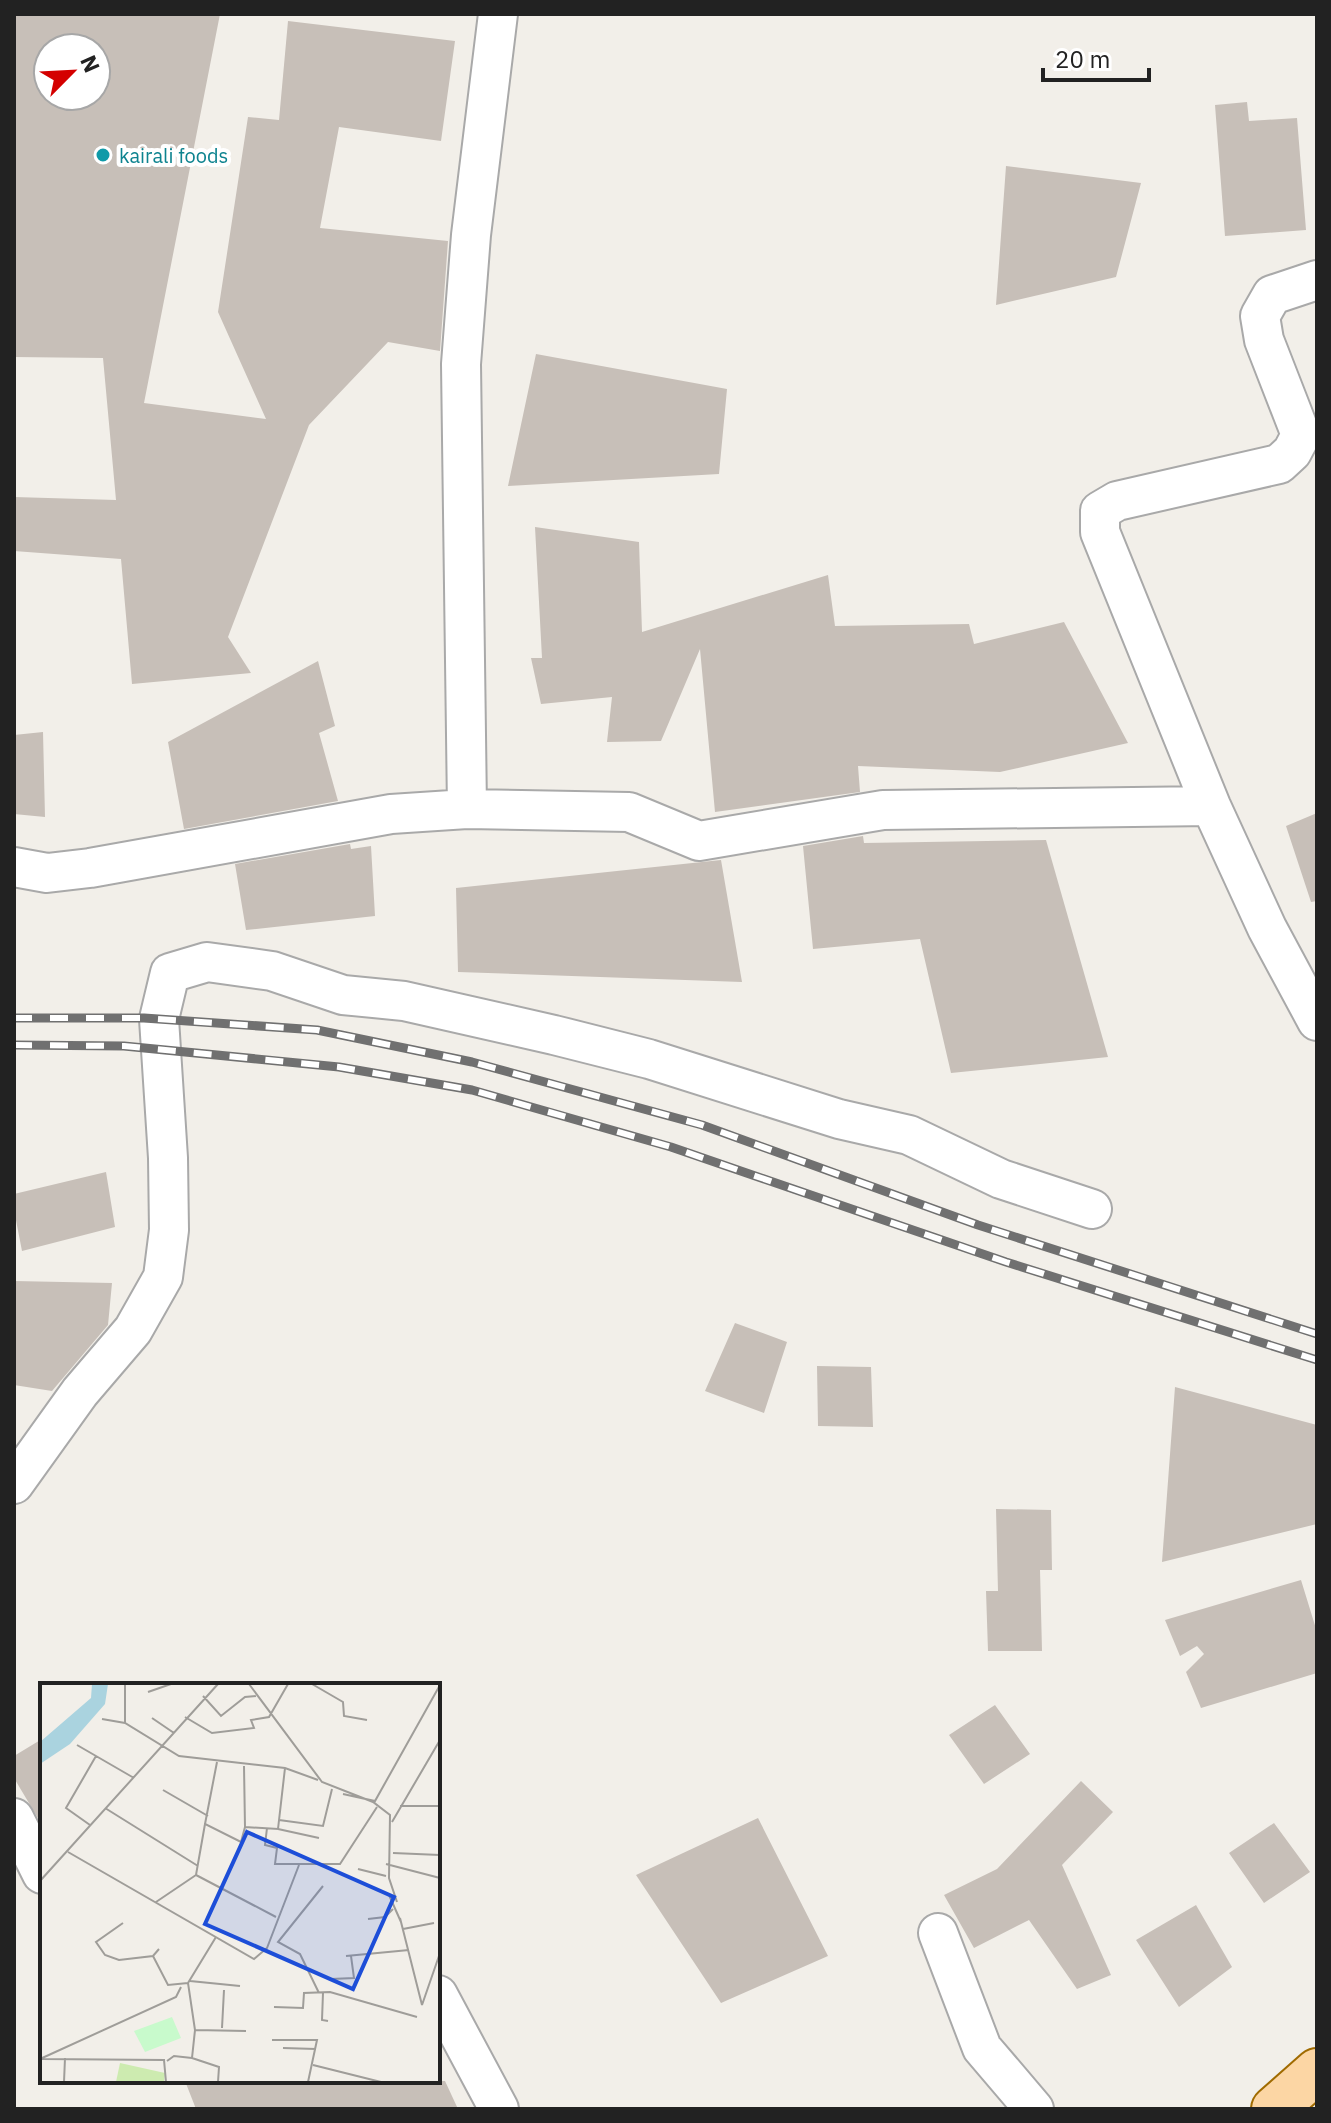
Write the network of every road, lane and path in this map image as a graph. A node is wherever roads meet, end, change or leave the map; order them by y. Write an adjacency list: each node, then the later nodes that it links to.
1 (498, 14): 4 (street)
2 (1317, 280): 3 (street)
3 (1211, 806): 4 (street); 6 (street)
4 (467, 809): 5 (street)
5 (14, 867)
6 (1317, 1021)
7 (1092, 1209): 8 (street)
8 (14, 1484)
9 (14, 1818): 10 (street)
10 (40, 1870)
11 (938, 1933): 15 (street)
12 (440, 1999): 14 (street)
13 (1317, 2071): 16 (main road)
14 (499, 2109)
15 (1034, 2109)
16 (1274, 2109)

